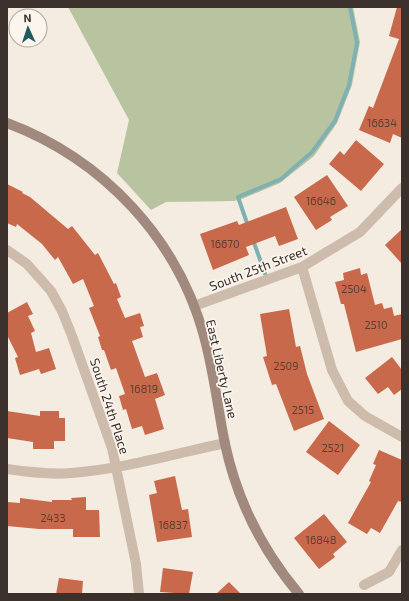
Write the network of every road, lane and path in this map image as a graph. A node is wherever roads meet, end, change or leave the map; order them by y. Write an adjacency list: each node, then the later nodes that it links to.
1 (7, 123): 5 (street, East Liberty Lane)
2 (402, 188): 4 (street, South 25th Street)
3 (7, 250): 8 (street, South 24th Place)
4 (302, 267): 5 (street, South 25th Street); 6 (street)
5 (194, 306): 7 (street, East Liberty Lane)
6 (402, 437)
7 (225, 443): 8 (street); 13 (street, East Liberty Lane)
8 (116, 466): 9 (street); 12 (street, South 24th Place)
9 (7, 470)
10 (402, 550): 11 (street)
11 (364, 585)
12 (139, 594)
13 (299, 594)

